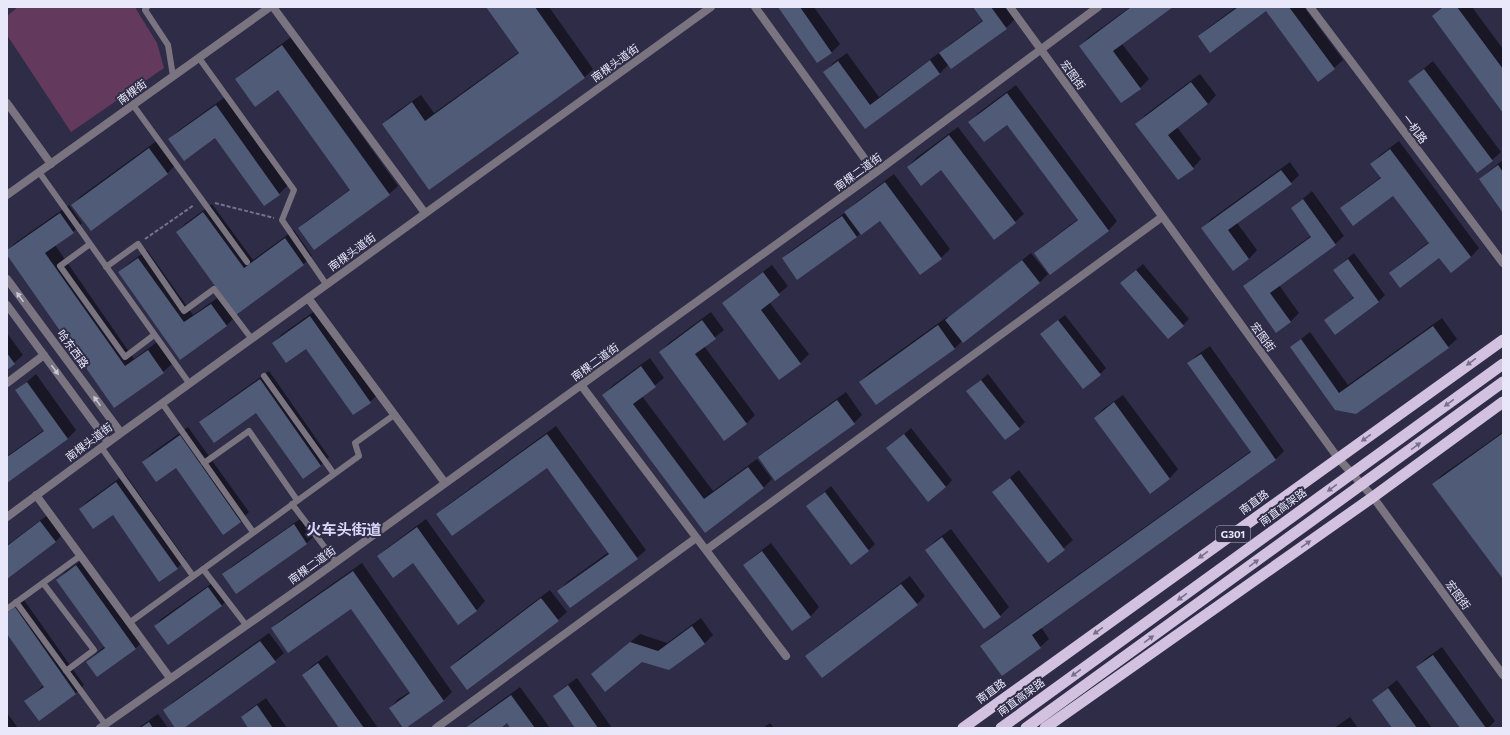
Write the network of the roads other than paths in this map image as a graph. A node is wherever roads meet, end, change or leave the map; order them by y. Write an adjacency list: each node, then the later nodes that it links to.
1 (147, 7): 11 (lane)
2 (270, 7): 10 (street, 南棵街)
3 (273, 7): 18 (street)
4 (711, 7): 18 (street, 南棵头道街)
5 (756, 7): 16 (street)
6 (1010, 7): 9 (street, 宏图街)
7 (1098, 7): 9 (street, 南棵二道街)
8 (1310, 7): 22 (street, 一机路)
9 (1041, 50): 16 (street, 南棵二道街); 19 (street, 宏图街)
10 (199, 58): 11 (street, 南棵街); 25 (lane)
11 (173, 76): 13 (street, 南棵街)
12 (7, 103): 14 (street)
13 (133, 105): 14 (street, 南棵街); 21 (lane)
14 (51, 164): 15 (street, 南棵街)
15 (39, 172): 17 (street, 南棵街); 20 (lane)
16 (875, 173): 37 (street, 南棵二道街)
17 (7, 195)
18 (425, 213): 25 (street, 南棵头道街)
19 (1162, 217): 44 (street, 宏图街); 54 (street)
20 (90, 244): 23 (lane); 28 (lane)
21 (247, 262)
22 (1503, 263)
23 (106, 267): 28 (lane); 29 (lane)
24 (7, 279): 41 (street, 哈东西路, one-way to 24)
25 (326, 284): 26 (street, 南棵头道街)
26 (308, 298): 29 (street, 南棵头道街); 40 (street)
27 (7, 305): 31 (street)
28 (154, 334): 36 (lane)
29 (251, 338): 36 (street, 南棵头道街)
30 (1503, 340): 44 (highway, 南直路 / G301, one-way to 44)
31 (44, 355): 35 (street); 42 (street, one-way to 42)
32 (1503, 364): 71 (highway, 南直高架路, one-way to 71)
33 (264, 376): 46 (lane)
34 (1503, 382): 72 (highway, one-way to 34)
35 (7, 383)
36 (189, 383): 39 (street, 南棵头道街)
37 (581, 385): 47 (street, 南棵二道街); 53 (street)
38 (1503, 402): 49 (highway)
39 (162, 403): 41 (street, 南棵头道街); 45 (lane)
40 (394, 415): 46 (lane); 47 (street)
41 (121, 432): 42 (street, 南棵头道街)
42 (108, 442): 43 (street, 南棵头道街)
43 (101, 447): 48 (street, 南棵头道街); 58 (lane)
44 (1338, 458): 49 (street, 宏图街); 70 (highway, 南直路 / G301, one-way to 70)
45 (204, 463): 50 (lane); 52 (lane)
46 (334, 474): 50 (lane)
47 (444, 483): 56 (street, 南棵二道街)
48 (36, 496): 51 (street, 南棵头道街); 55 (street)
49 (1373, 497): 66 (street, 宏图街); 73 (highway, one-way to 49)
50 (295, 502): 52 (lane); 56 (lane)
51 (7, 517)
52 (253, 532): 57 (lane)
53 (696, 538): 54 (street); 69 (street)
54 (706, 550): 64 (street)
55 (80, 556): 59 (lane); 62 (street)
56 (336, 562): 63 (street, 南棵二道街)
57 (203, 569): 58 (lane); 63 (lane)
58 (193, 576): 62 (lane)
59 (43, 583): 60 (lane); 65 (lane)
60 (16, 602): 61 (lane); 65 (lane)
61 (7, 609)
62 (129, 623): 67 (street)
63 (246, 626): 67 (street, 南棵二道街)
64 (786, 656)
65 (66, 671): 68 (lane)
66 (1503, 676)
67 (170, 678): 68 (street, 南棵二道街)
68 (102, 726)
69 (436, 728)
70 (963, 728)
71 (1001, 728)
72 (1026, 728)
73 (1045, 728)

